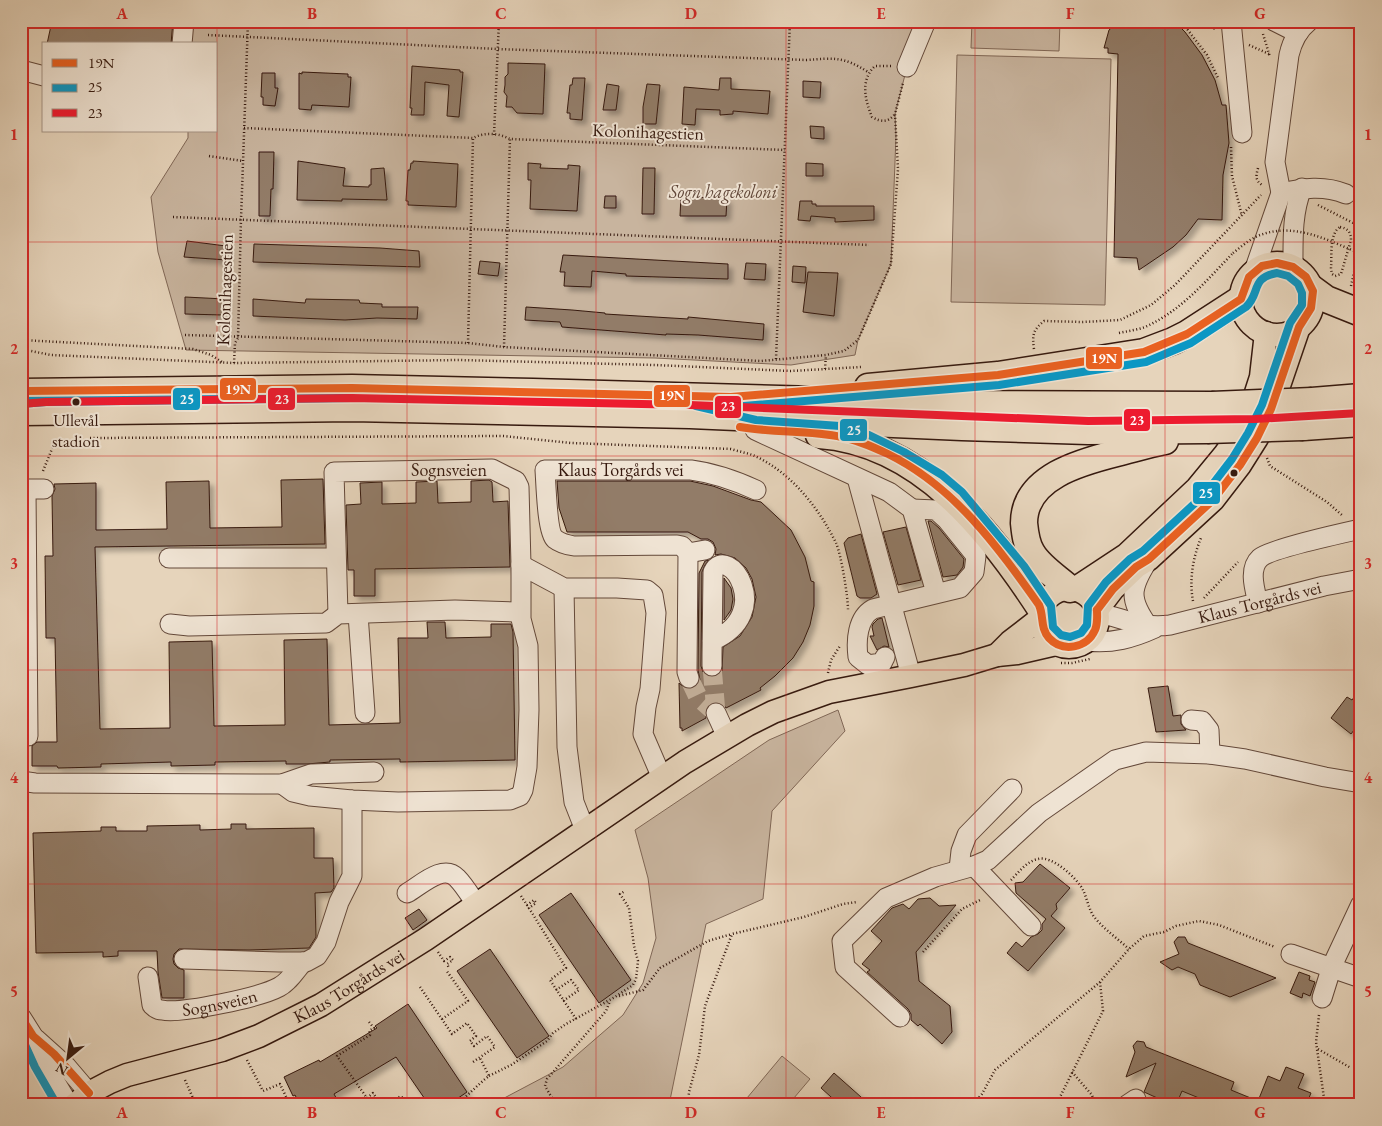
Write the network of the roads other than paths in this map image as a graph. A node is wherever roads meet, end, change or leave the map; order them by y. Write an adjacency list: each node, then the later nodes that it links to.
1 (926, 21): 5 (street)
2 (1231, 21): 8 (street)
3 (1274, 21): 4 (street)
4 (1304, 27): 10 (street)
5 (907, 67)
6 (21, 70): 7 (street)
7 (42, 75)
8 (1237, 137)
9 (1302, 188): 10 (street); 11 (street); 12 (street)
10 (1281, 193): 13 (street)
11 (1346, 194)
12 (1293, 266): 13 (main road); 14 (main road)
13 (1254, 271): 15 (main road)
14 (1311, 288): 16 (highway); 17 (main road)
15 (1241, 299): 18 (main road); 19 (highway)
16 (1361, 313)
17 (1299, 327): 18 (main road); 33 (main road)
18 (1266, 333): 37 (main road)
19 (731, 397): 21 (highway); 24 (highway)
20 (1361, 397): 24 (highway, bridge)
21 (24, 402): 22 (highway)
22 (690, 415): 24 (highway); 25 (highway)
23 (1361, 423): 24 (highway, bridge)
24 (1205, 424): 37 (highway)
25 (755, 430): 26 (street); 46 (highway)
26 (858, 478): 29 (street); 41 (street)
27 (41, 489): 39 (street)
28 (756, 490): 56 (street, Klaus Torgårds vei)
29 (912, 509): 38 (street); 38 (street)
30 (1360, 529): 40 (street)
31 (169, 558): 32 (street)
32 (335, 558): 34 (street, Sognsveien); 44 (street, Sognsveien)
33 (1149, 560): 43 (main road); 48 (street)
34 (521, 565): 36 (street); 42 (street, Sognsveien)
35 (1361, 579): 40 (street, Klaus Torgårds vei)
36 (564, 588): 64 (street); 70 (street)
37 (1072, 590): 43 (main road); 46 (main road)
38 (936, 593): 41 (street)
39 (25, 597): 60 (street)
40 (1258, 603): 48 (street, Klaus Torgårds vei)
41 (892, 604): 53 (street); 55 (street)
42 (520, 612): 45 (street); 69 (street, Sognsveien)
43 (1097, 612): 48 (street, Klaus Torgårds vei); 50 (main road)
44 (338, 614): 45 (street); 47 (street)
45 (358, 614): 57 (street)
46 (1041, 614): 51 (main road); 52 (main road, Klaus Torgårds vei)
47 (170, 624)
48 (1153, 626): 50 (street, Klaus Torgårds vei)
49 (712, 641): 54 (street)
50 (1087, 641): 51 (main road)
51 (1056, 644): 52 (main road, Klaus Torgårds vei)
52 (997, 655): 55 (main road, Klaus Torgårds vei)
53 (885, 657)
54 (712, 666)
55 (911, 676): 61 (main road, Klaus Torgårds vei)
56 (689, 678)
57 (364, 713)
58 (716, 713): 61 (street)
59 (1191, 720): 62 (street)
60 (28, 736)
61 (728, 737): 64 (main road, Klaus Torgårds vei)
62 (1210, 754): 66 (street); 71 (street)
63 (374, 772): 67 (street)
64 (662, 778): 70 (main road, Klaus Torgårds vei)
65 (21, 781): 67 (street)
66 (1361, 782)
67 (282, 784): 69 (street, Sognsveien)
68 (1012, 789): 71 (street)
69 (352, 800): 78 (street, Sognsveien)
70 (585, 830): 73 (main road, Klaus Torgårds vei)
71 (967, 868): 75 (street); 84 (street)
72 (408, 894): 73 (street)
73 (476, 904): 86 (main road, Klaus Torgårds vei)
74 (1361, 904): 79 (street)
75 (1031, 926)
76 (1291, 954): 79 (street)
77 (184, 959): 78 (street, Sognsveien)
78 (303, 962): 80 (street, Sognsveien)
79 (1332, 966): 81 (street); 82 (street)
80 (148, 977)
81 (1361, 978)
82 (1321, 1006)
83 (21, 1017): 85 (street)
84 (900, 1017)
85 (33, 1036): 86 (street); 87 (street)
86 (81, 1099)
87 (69, 1105)

